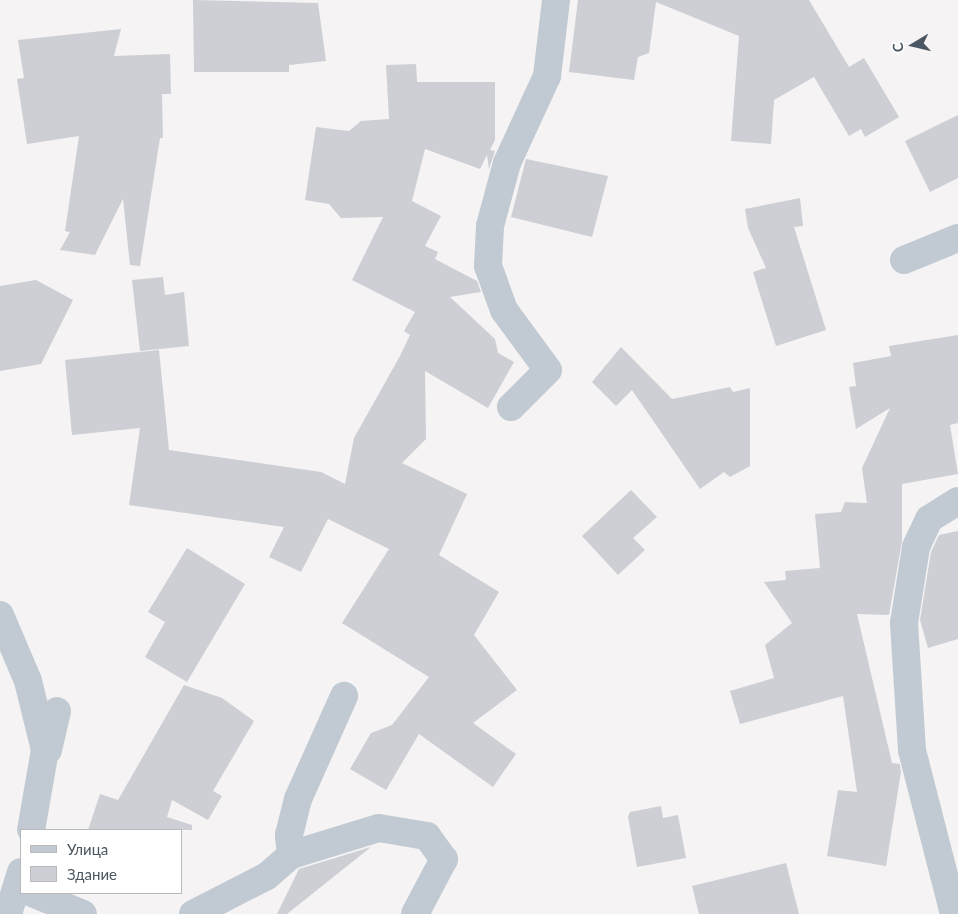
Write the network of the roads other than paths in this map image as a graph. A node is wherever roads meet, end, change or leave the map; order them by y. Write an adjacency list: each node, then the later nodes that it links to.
1 (556, 0): 4 (street)
2 (958, 238): 3 (street)
3 (904, 260)
4 (510, 408)
5 (958, 501): 20 (street)
6 (0, 615): 9 (street)
7 (344, 696): 11 (street)
8 (57, 711): 9 (street)
9 (54, 750): 10 (street)
10 (31, 829)
11 (290, 855): 18 (street); 19 (street)
12 (20, 888): 15 (street)
13 (20, 891): 16 (street)
14 (42, 894): 17 (street)
15 (0, 909)
16 (8, 914)
17 (83, 914)
18 (193, 914)
19 (415, 914)
20 (954, 914)

